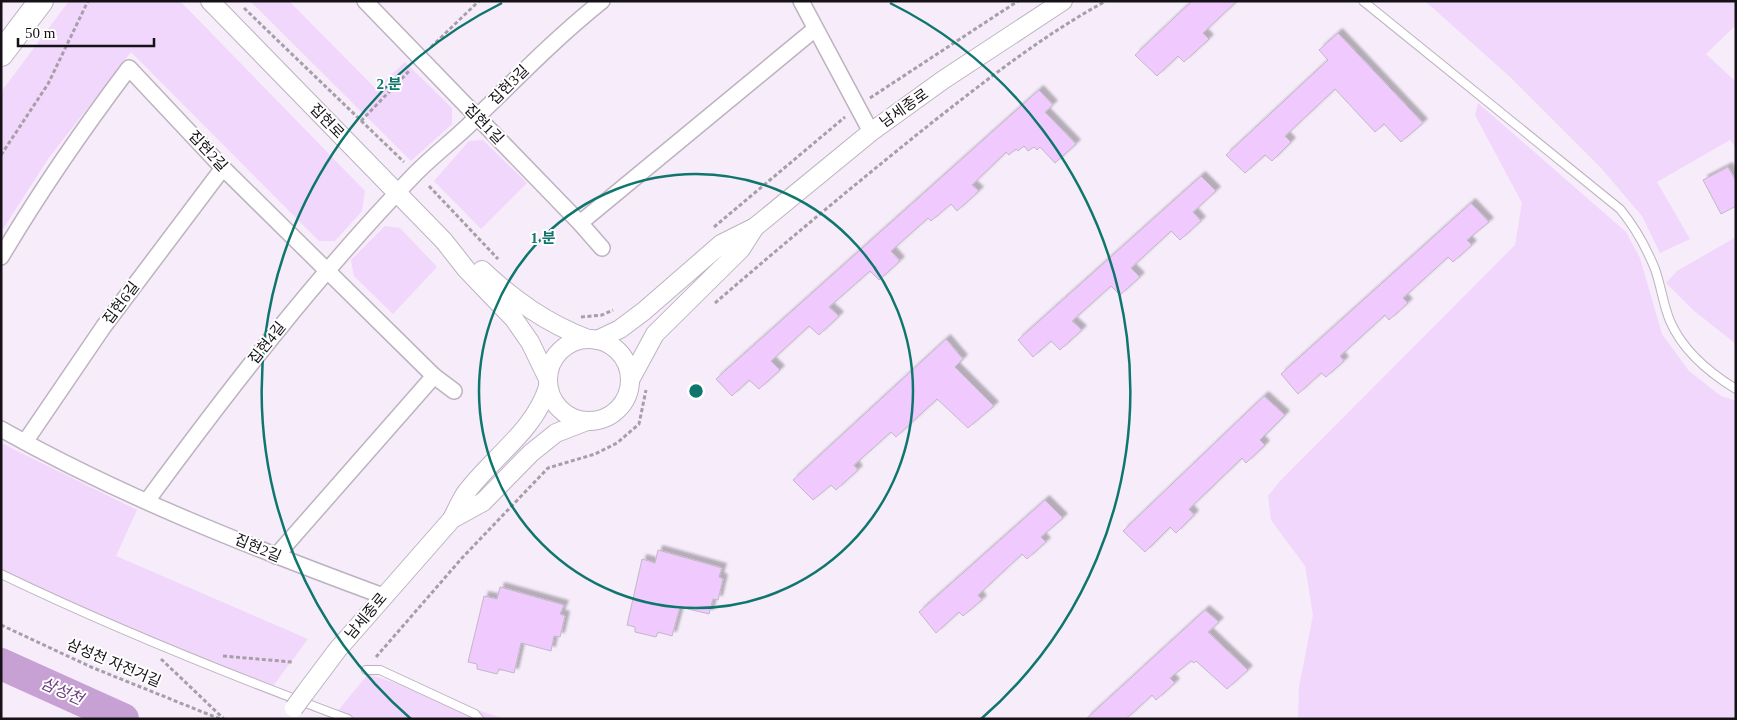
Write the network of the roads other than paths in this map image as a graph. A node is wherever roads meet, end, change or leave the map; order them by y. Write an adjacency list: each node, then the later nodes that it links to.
1 (41, 1): 9 (highway)
2 (210, 1): 13 (street, 집현로)
3 (602, 1): 10 (street, 집현3길)
4 (801, 1): 8 (street)
5 (1064, 1): 11 (street, 남세종로)
6 (1363, 1): 24 (lane)
7 (368, 2): 10 (street, 집현1길)
8 (815, 29): 11 (street); 14 (street)
9 (1, 54)
10 (477, 118): 13 (street, 집현3길); 14 (street, 집현1길)
11 (870, 132): 15 (street, 남세종로)
12 (223, 168): 18 (street, 집현2길); 19 (street, 집현2길); 28 (street, 집현6길)
13 (398, 193): 16 (street, 집현로); 19 (street, 집현4길)
14 (580, 222): 17 (street, 집현1길)
15 (755, 227): 20 (street, 남세종로); 22 (street, 남세종로)
16 (444, 240): 20 (street, 집현로); 23 (street, 집현로)
17 (602, 248)
18 (1, 257)
19 (327, 270): 21 (street, 집현2길); 29 (street, 집현4길)
20 (592, 339): 22 (street); 23 (street)
21 (434, 376): 25 (street, 집현2길); 31 (street)
22 (630, 380): 26 (street)
23 (548, 383): 26 (street); 30 (street, 남세종로)
24 (1736, 389)
25 (454, 391)
26 (587, 421): 30 (street, 남세종로)
27 (1, 429): 28 (street, 집현2길)
28 (25, 442): 29 (street, 집현2길)
29 (147, 501): 31 (street, 집현2길)
30 (452, 519): 33 (street, 남세종로)
31 (276, 556): 33 (street, 집현2길)
32 (1, 574): 36 (lane)
33 (383, 596): 35 (street, 남세종로, bridge)
34 (366, 670): 37 (lane)
35 (290, 713)
36 (348, 719)
37 (479, 719)

